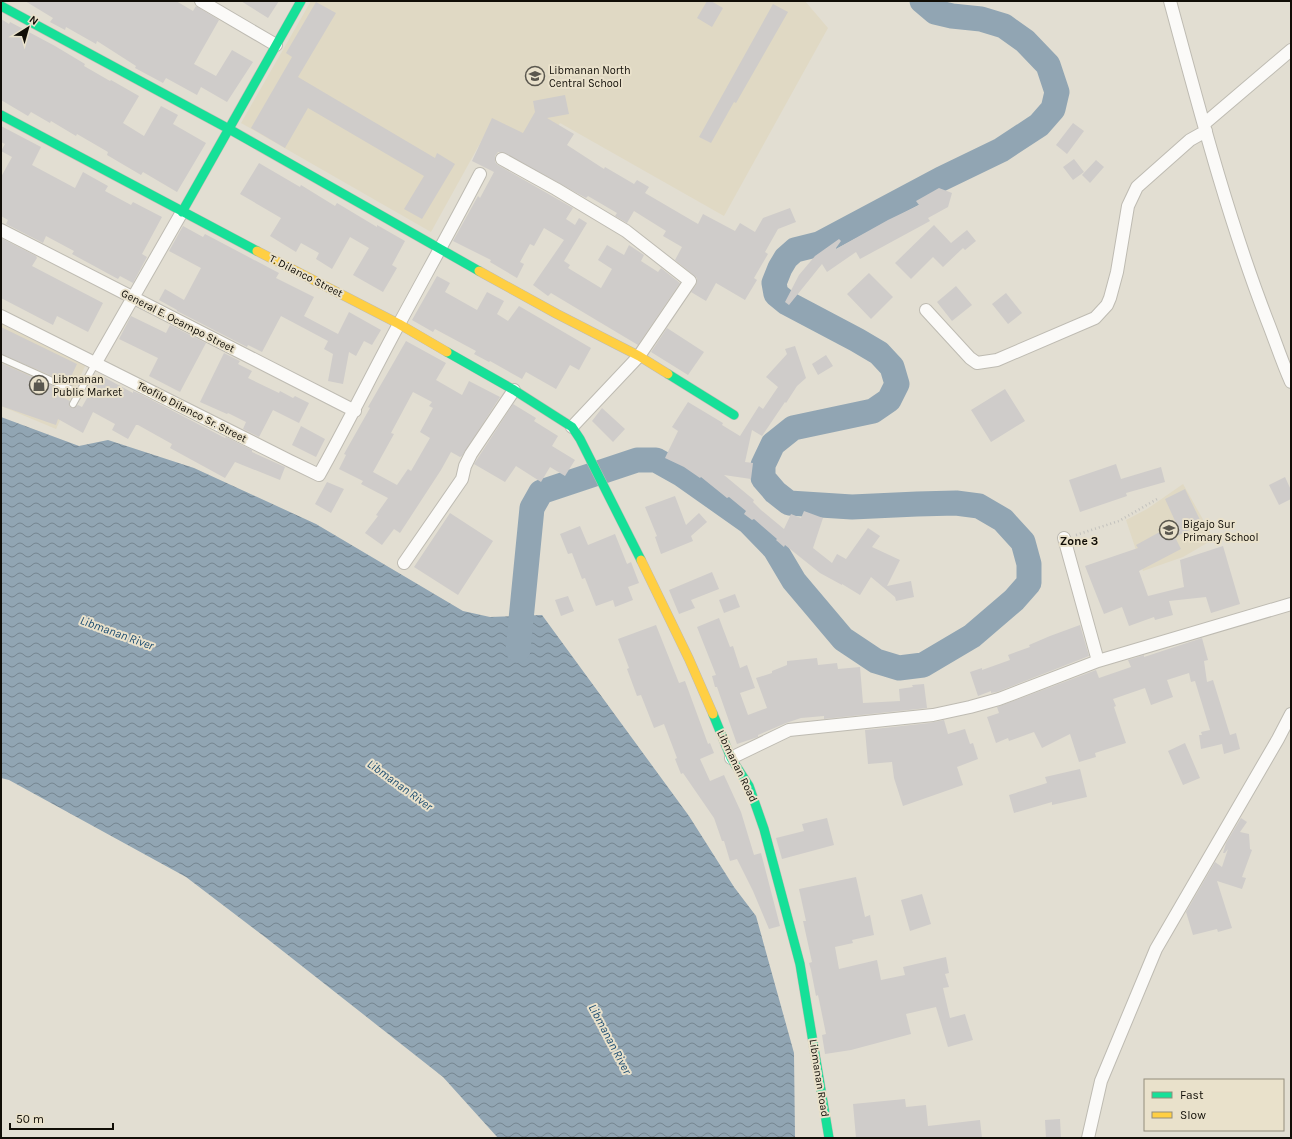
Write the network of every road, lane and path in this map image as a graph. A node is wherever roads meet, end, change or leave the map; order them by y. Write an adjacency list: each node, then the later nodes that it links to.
1 (201, 1): 5 (street)
2 (301, 1): 5 (main road)
3 (1170, 1): 9 (street)
4 (1, 6): 8 (main road)
5 (276, 45): 8 (main road)
6 (1291, 50): 9 (street)
7 (1, 115): 12 (main road, T. Dilanco Street)
8 (229, 128): 12 (main road); 14 (main road)
9 (1205, 128): 16 (street); 22 (street)
10 (502, 159): 19 (street)
11 (480, 174): 14 (street)
12 (182, 212): 15 (street); 18 (main road, T. Dilanco Street)
13 (1, 230): 15 (street, General E. Ocampo Street)
14 (440, 250): 18 (street); 19 (main road)
15 (133, 298): 21 (street); 26 (street, General E. Ocampo Street)
16 (926, 310)
17 (1, 316): 21 (street, Teofilo Dilanco Sr. Street)
18 (399, 324): 23 (main road, T. Dilanco Street); 26 (street)
19 (639, 356): 27 (main road); 28 (street)
20 (1, 358): 24 (lane)
21 (95, 364): 24 (lane); 26 (street, Teofilo Dilanco Sr. Street)
22 (1291, 382)
23 (514, 390): 28 (main road, T. Dilanco Street); 32 (street)
24 (79, 393): 25 (lane)
25 (73, 404)
26 (354, 411)
27 (734, 416)
28 (572, 427): 29 (main road, T. Dilanco Street)
29 (591, 462): 36 (main road, Libmanan Road)
30 (1159, 498): 31 (path)
31 (1064, 538): 34 (street)
32 (404, 563)
33 (1291, 604): 34 (street)
34 (1098, 661): 36 (street)
35 (1291, 714): 38 (street)
36 (731, 758): 37 (main road, Libmanan Road)
37 (829, 1138)
38 (1088, 1138)

